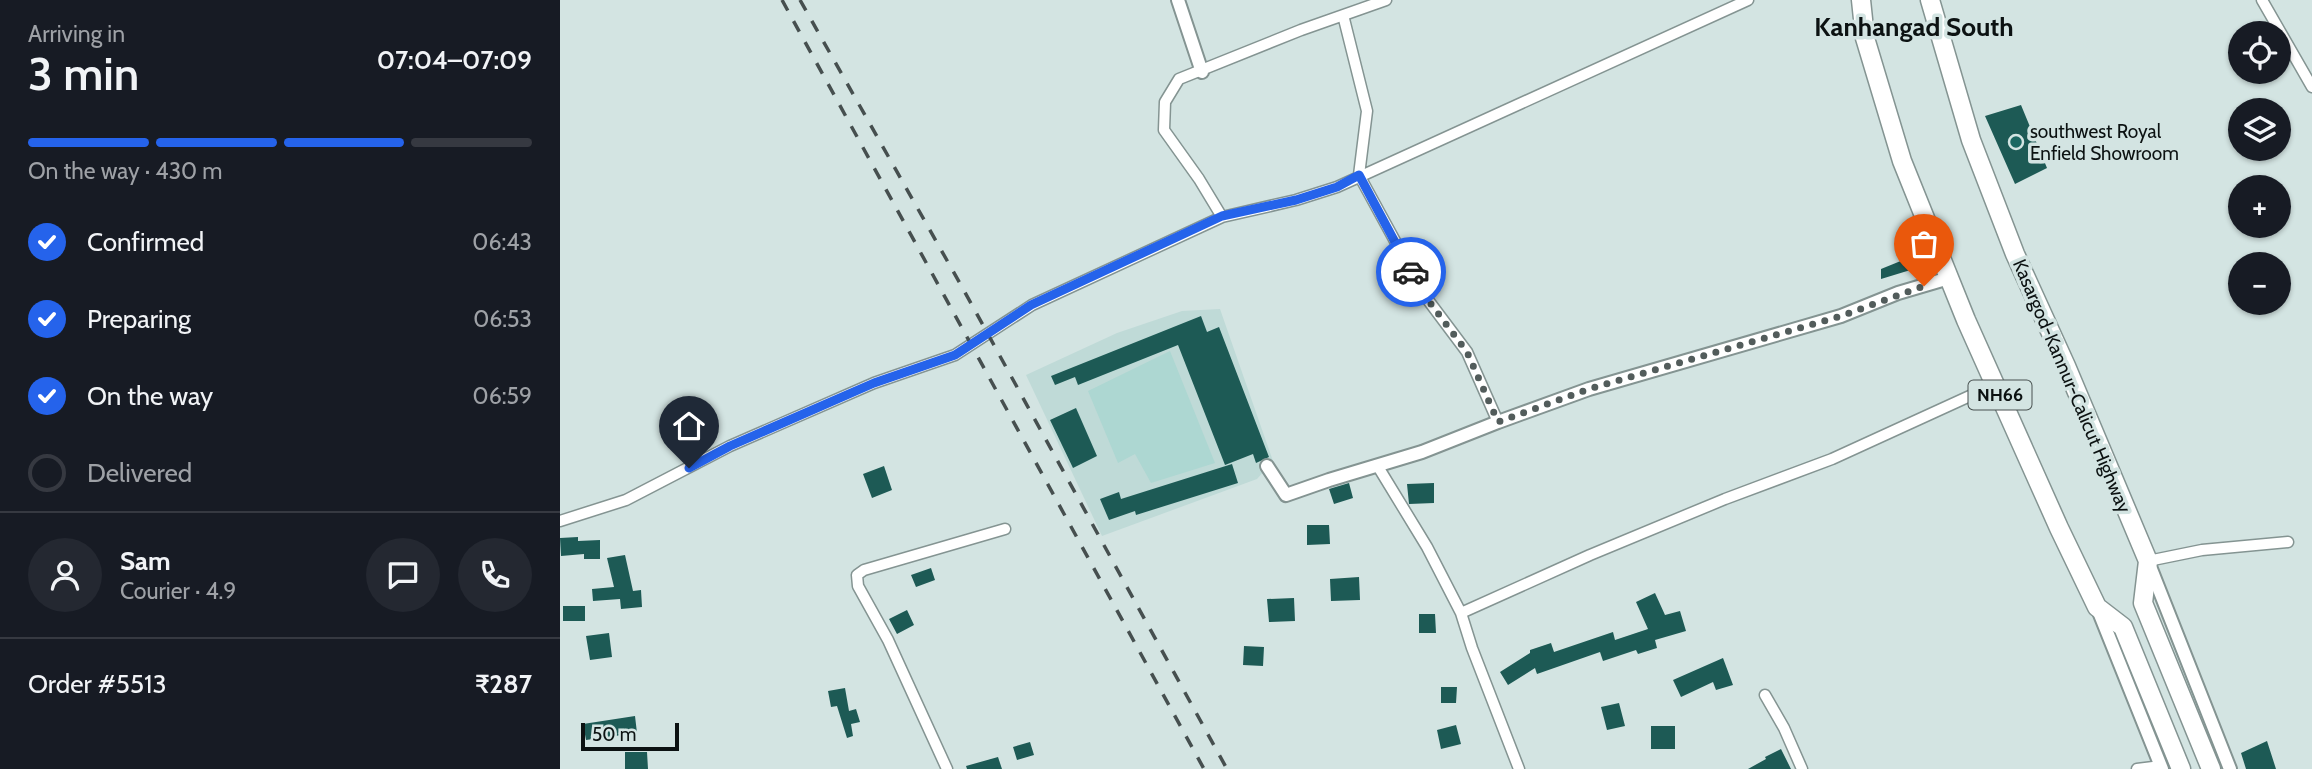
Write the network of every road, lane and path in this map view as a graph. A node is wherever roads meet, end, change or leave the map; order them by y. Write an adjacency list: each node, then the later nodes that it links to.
1 (1178, 0): 8 (street)
2 (1386, 0): 7 (street)
3 (1748, 0): 10 (street)
4 (1861, 0): 12 (highway, NH66)
5 (1930, 0): 20 (highway, Kasargod-Kannur-Calicut Highway)
6 (2262, 0): 9 (street)
7 (1343, 15): 8 (street); 10 (street)
8 (1202, 72): 11 (street)
9 (2312, 87)
10 (1359, 175): 11 (street); 14 (street)
11 (1222, 216): 17 (street)
12 (1950, 278): 13 (highway, NH66); 14 (street)
13 (1996, 387): 21 (highway, NH66); 22 (street)
14 (1498, 422): 15 (street)
15 (1377, 465): 16 (street); 22 (street)
16 (1267, 466)
17 (560, 521)
18 (1005, 529): 25 (street)
19 (2288, 542): 20 (street)
20 (2148, 561): 30 (highway, Kasargod-Kannur-Calicut Highway); 31 (street)
21 (2097, 607): 24 (street); 29 (highway, NH66)
22 (1461, 613): 26 (street)
23 (1765, 695): 27 (street)
24 (2162, 767): 28 (street)
25 (947, 769)
26 (1519, 769)
27 (1802, 769)
28 (2137, 769)
29 (2181, 769)
30 (2211, 769)
31 (2230, 769)

